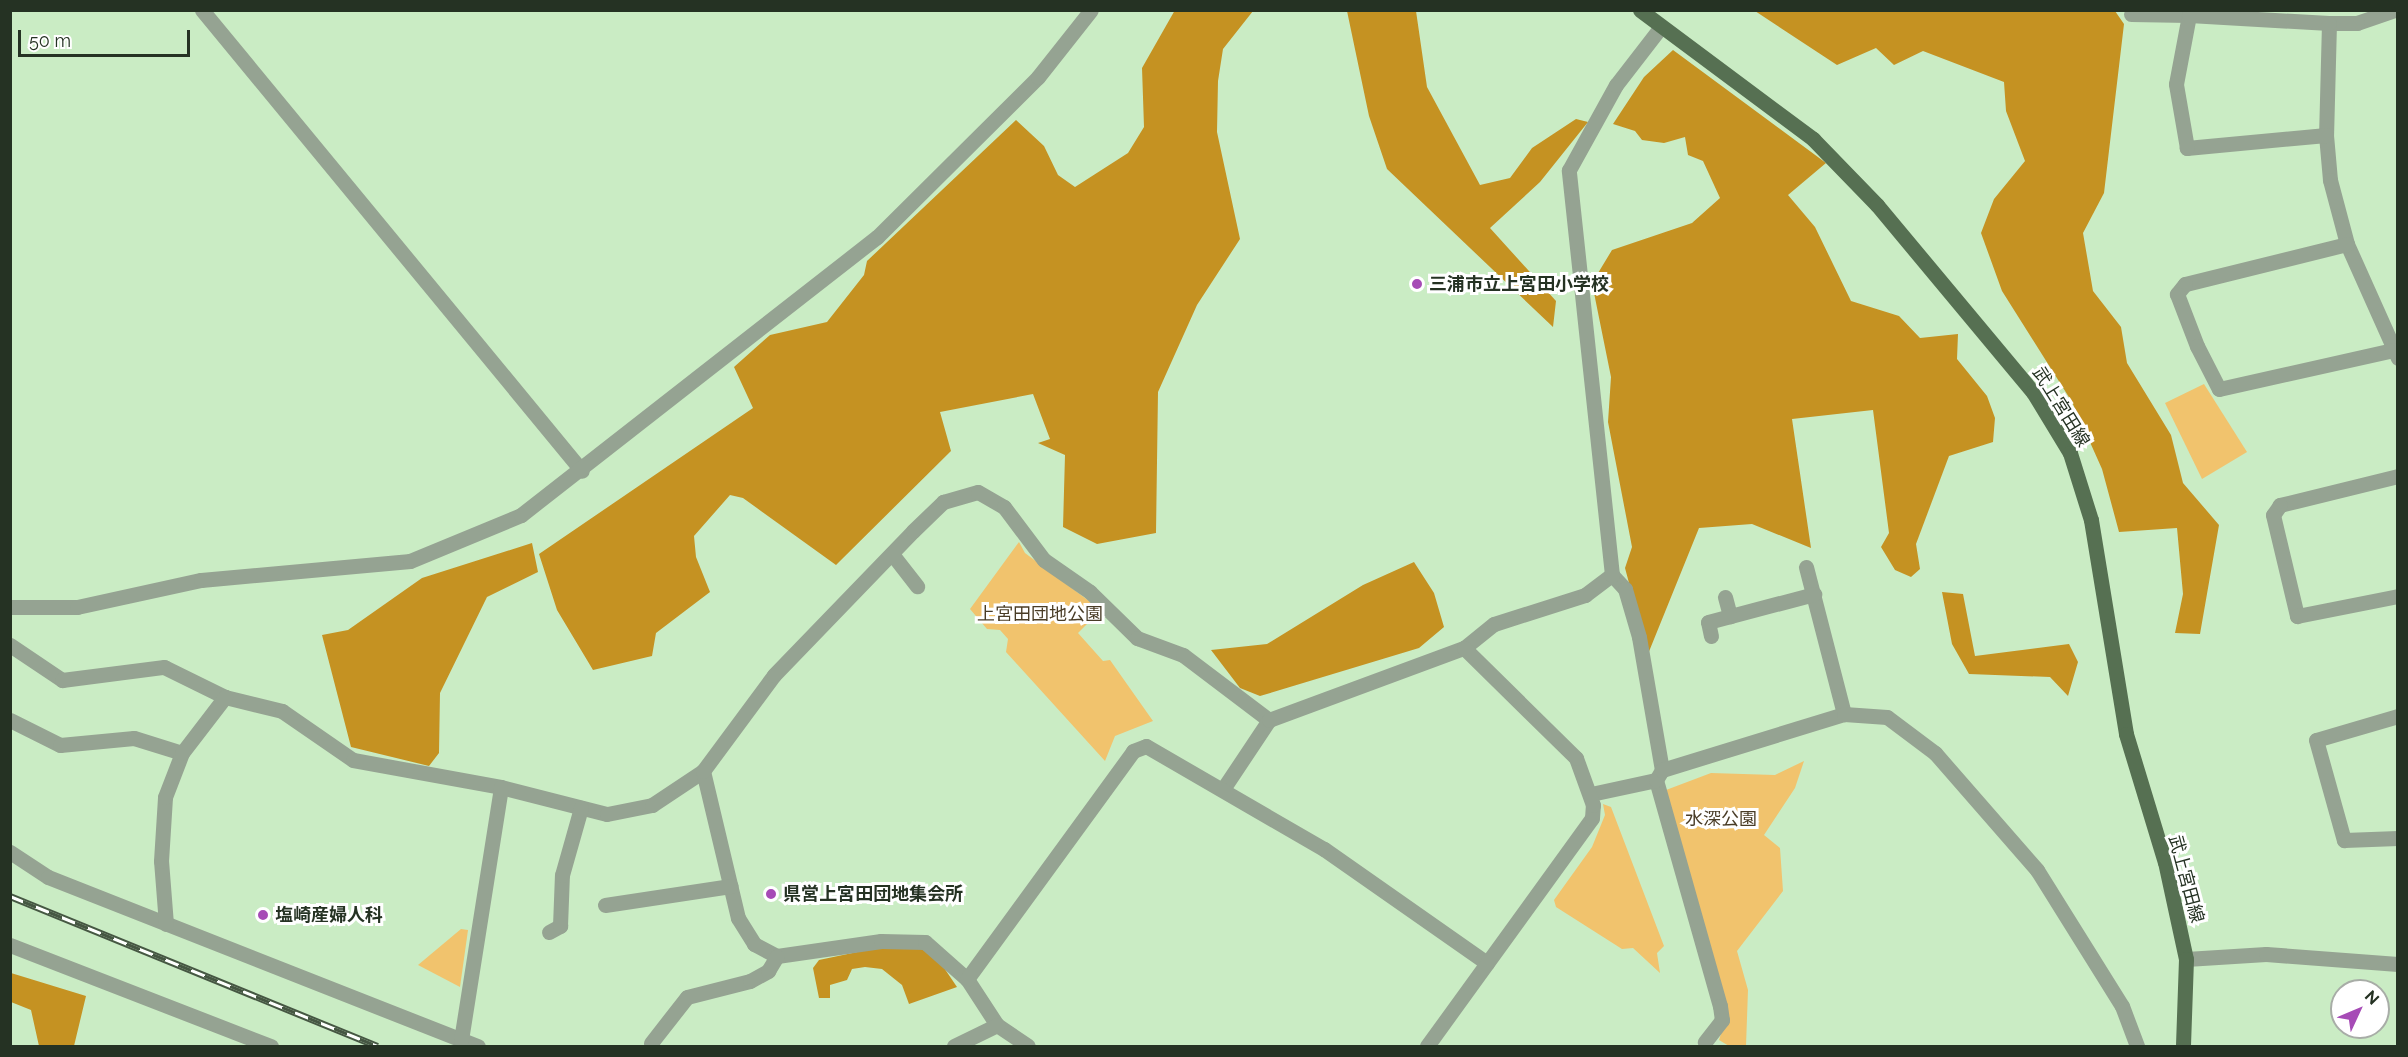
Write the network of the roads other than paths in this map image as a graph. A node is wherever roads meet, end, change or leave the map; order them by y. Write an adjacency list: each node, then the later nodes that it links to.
1 (202, 10): 13 (street)
2 (1091, 10): 13 (street)
3 (1640, 10): 9 (main road, 武上宮田線)
4 (2395, 10): 8 (street)
5 (2223, 12): 7 (street); 8 (street)
6 (2131, 14): 7 (street)
7 (2189, 15): 10 (street)
8 (2329, 23): 10 (street)
9 (1660, 28): 17 (street); 47 (main road, 武上宮田線)
10 (2326, 135): 11 (street)
11 (2347, 244): 12 (street); 12 (street)
12 (2395, 354)
13 (582, 471): 22 (street)
14 (2397, 476): 20 (street)
15 (892, 554): 18 (street); 31 (street); 33 (street)
16 (1806, 567): 19 (street)
17 (1612, 575): 26 (street); 34 (street)
18 (917, 586)
19 (1814, 594): 23 (street); 28 (street)
20 (2397, 596)
21 (1725, 597): 23 (street)
22 (10, 606)
23 (1730, 616): 24 (street)
24 (1712, 636)
25 (10, 645): 27 (street)
26 (1464, 648): 31 (street); 37 (street)
27 (225, 697): 32 (street); 35 (street)
28 (1845, 714): 34 (street); 60 (street)
29 (2397, 716): 39 (street)
30 (10, 720): 32 (street)
31 (1269, 720): 36 (street)
32 (182, 753): 43 (street)
33 (703, 771): 38 (street); 41 (street)
34 (1659, 775): 37 (street); 53 (street)
35 (501, 787): 38 (street); 52 (street)
36 (1223, 789): 48 (street); 50 (street)
37 (1590, 794): 48 (street)
38 (581, 808): 44 (street)
39 (2397, 838)
40 (10, 852): 43 (street)
41 (731, 886): 42 (street); 46 (street)
42 (605, 905)
43 (166, 924): 52 (street)
44 (549, 932)
45 (10, 945): 55 (street)
46 (777, 956): 50 (street); 54 (street)
47 (2186, 959): 49 (street); 61 (main road, 武上宮田線)
48 (1487, 963): 59 (street)
49 (2397, 964)
50 (967, 979): 51 (street)
51 (997, 1025): 57 (street); 58 (street)
52 (461, 1040): 56 (street)
53 (1705, 1042)
54 (651, 1043)
55 (271, 1047)
56 (478, 1047)
57 (954, 1047)
58 (1028, 1047)
59 (1427, 1047)
60 (2137, 1047)
61 (2183, 1047)

